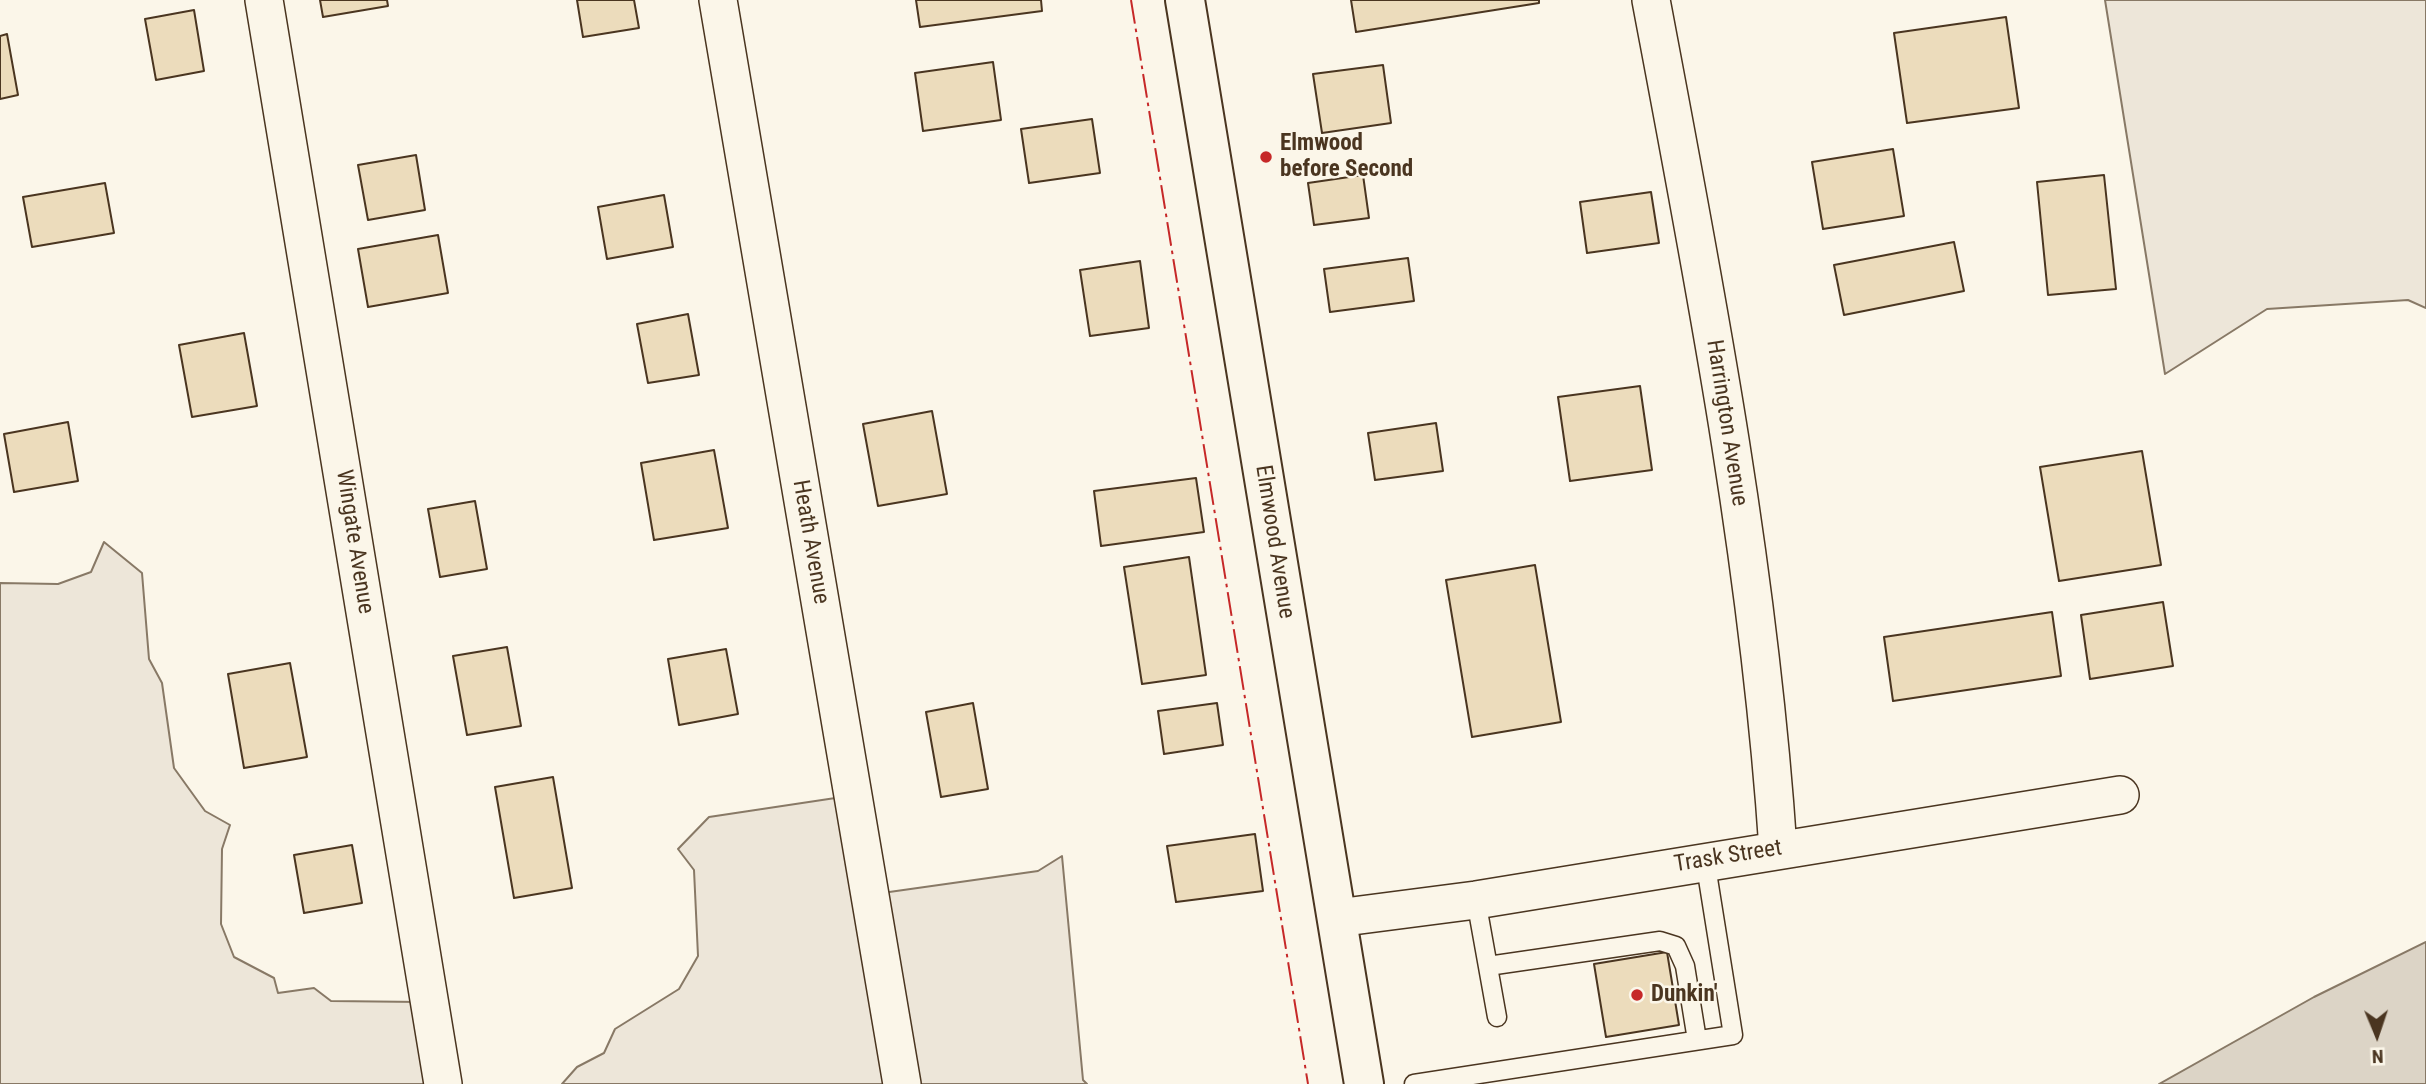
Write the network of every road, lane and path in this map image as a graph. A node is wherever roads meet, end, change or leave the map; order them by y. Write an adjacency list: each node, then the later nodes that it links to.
1 (264, 0): 13 (street, Wingate Avenue)
2 (718, 0): 14 (street, Heath Avenue)
3 (1185, 0): 9 (main road, Elmwood Avenue)
4 (1651, 0): 6 (street, Harrington Avenue)
5 (2120, 795): 6 (street, Trask Street)
6 (1778, 849): 7 (street, Trask Street)
7 (1705, 860): 8 (street, Trask Street); 12 (lane)
8 (1476, 900): 9 (street, Trask Street); 10 (lane)
9 (1337, 918): 15 (main road, Elmwood Avenue)
10 (1488, 966): 11 (lane); 12 (lane)
11 (1497, 1017)
12 (1697, 1040): 16 (lane)
13 (443, 1084)
14 (902, 1084)
15 (1364, 1084)
16 (1414, 1084)

